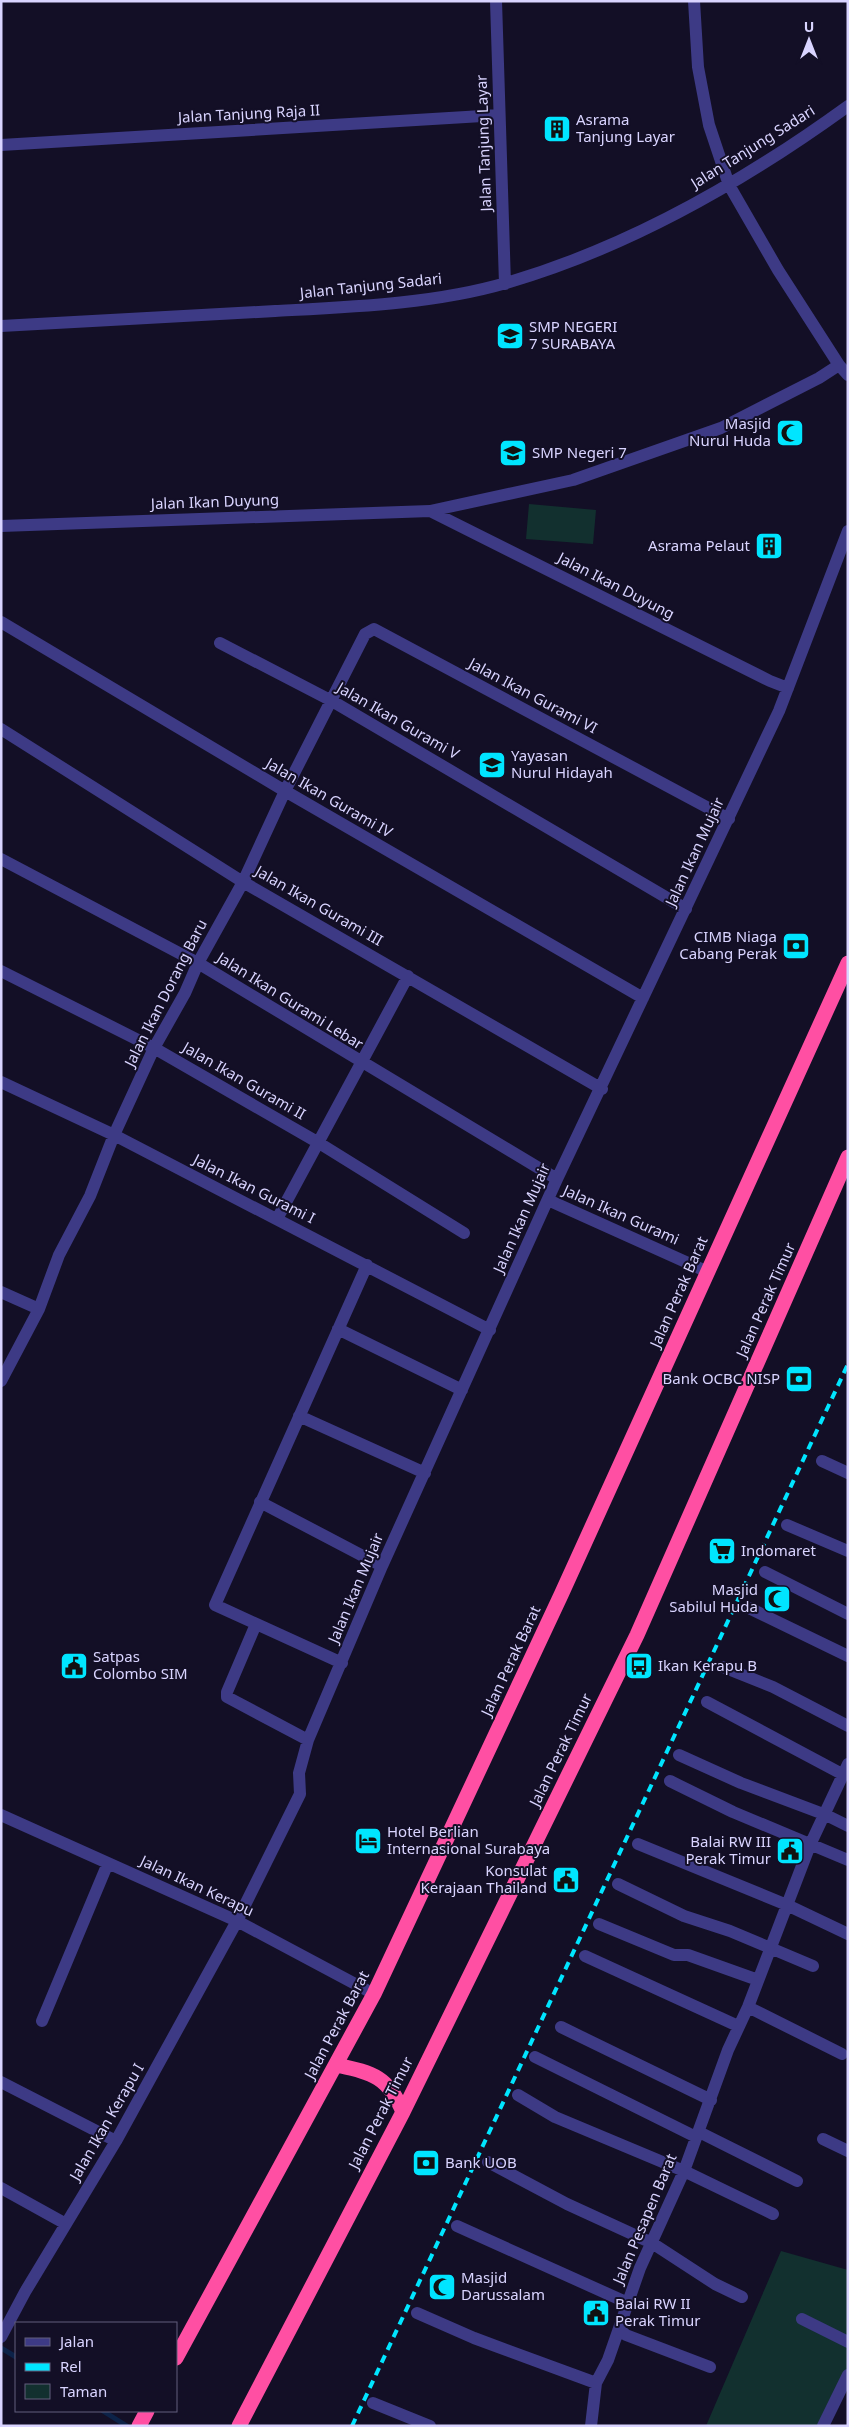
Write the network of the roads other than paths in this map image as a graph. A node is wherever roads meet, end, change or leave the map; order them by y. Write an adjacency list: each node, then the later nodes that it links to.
1 (496, 1): 4 (street, Jalan Tanjung Layar)
2 (694, 1): 6 (street)
3 (848, 106): 6 (street, Jalan Tanjung Sadari)
4 (499, 115): 5 (street, Jalan Tanjung Raja II); 7 (street, Jalan Tanjung Layar)
5 (1, 145)
6 (729, 184): 7 (street, Jalan Tanjung Sadari); 9 (street)
7 (506, 284): 8 (street, Jalan Tanjung Sadari)
8 (1, 326)
9 (839, 365): 10 (street); 11 (street, Jalan Ikan Duyung)
10 (848, 374)
11 (430, 510): 12 (street, Jalan Ikan Duyung); 17 (street, Jalan Ikan Duyung)
12 (1, 526)
13 (848, 531): 17 (street, Jalan Ikan Mujair)
14 (1, 622): 20 (street, Jalan Ikan Gurami IV)
15 (374, 629): 18 (street, Jalan Ikan Dorang Baru); 21 (street, Jalan Ikan Gurami VI)
16 (220, 643): 18 (street, Jalan Ikan Gurami V)
17 (788, 688): 21 (street, Jalan Ikan Mujair)
18 (332, 701): 20 (street, Jalan Ikan Dorang Baru); 24 (street, Jalan Ikan Gurami V)
19 (1, 729): 23 (street, Jalan Ikan Gurami III)
20 (285, 791): 23 (street, Jalan Ikan Dorang Baru); 31 (street, Jalan Ikan Gurami IV)
21 (729, 819): 24 (street, Jalan Ikan Mujair)
22 (1, 859): 25 (street, Jalan Ikan Gurami Lebar)
23 (243, 882): 25 (street, Jalan Ikan Dorang Baru); 28 (street, Jalan Ikan Gurami III)
24 (686, 909): 31 (street, Jalan Ikan Mujair)
25 (198, 963): 32 (street, Jalan Ikan Dorang Baru); 33 (street, Jalan Ikan Gurami Lebar)
26 (848, 963): 30 (highway, Jalan Perak Barat)
27 (1, 971): 32 (street, Jalan Ikan Gurami II)
28 (408, 976): 33 (street); 35 (street, Jalan Ikan Gurami III)
29 (848, 992): 30 (highway)
30 (832, 997): 44 (highway, Jalan Perak Barat)
31 (643, 998): 35 (street, Jalan Ikan Mujair)
32 (154, 1048): 36 (street, Jalan Ikan Dorang Baru); 37 (street, Jalan Ikan Gurami II)
33 (360, 1062): 37 (street); 39 (street, Jalan Ikan Gurami Lebar)
34 (1, 1082): 36 (street, Jalan Ikan Gurami I)
35 (602, 1089): 39 (street, Jalan Ikan Mujair)
36 (114, 1135): 41 (street, Jalan Ikan Gurami I); 46 (street, Jalan Ikan Dorang Baru)
37 (319, 1143): 41 (street); 42 (street, Jalan Ikan Gurami II)
38 (848, 1157): 99 (highway, Jalan Perak Timur)
39 (557, 1179): 40 (street, Jalan Ikan Mujair)
40 (548, 1200): 44 (street, Jalan Ikan Gurami); 48 (street, Jalan Ikan Mujair)
41 (277, 1219): 43 (street, Jalan Ikan Gurami I)
42 (464, 1234)
43 (367, 1265): 47 (street); 48 (street, Jalan Ikan Gurami I)
44 (708, 1272): 88 (highway, Jalan Perak Barat)
45 (1, 1292): 46 (street)
46 (39, 1309): 49 (street, Jalan Ikan Dorang Baru)
47 (338, 1329): 50 (street); 51 (street)
48 (490, 1330): 50 (street, Jalan Ikan Mujair)
49 (1, 1381)
50 (462, 1390): 53 (street, Jalan Ikan Mujair)
51 (299, 1416): 53 (street); 55 (street)
52 (822, 1461): 54 (street)
53 (425, 1473): 58 (street, Jalan Ikan Mujair)
54 (848, 1473)
55 (260, 1502): 58 (street); 62 (street)
56 (787, 1525): 57 (street)
57 (848, 1550)
58 (382, 1566): 64 (street, Jalan Ikan Mujair)
59 (765, 1572): 61 (street)
60 (748, 1608): 63 (street)
61 (848, 1614)
62 (256, 1624): 64 (street); 68 (street)
63 (848, 1656)
64 (342, 1662): 68 (street, Jalan Ikan Mujair)
65 (723, 1667): 67 (street)
66 (707, 1702): 70 (street)
67 (848, 1726)
68 (308, 1740): 81 (street, Jalan Ikan Mujair)
69 (679, 1755): 73 (street)
70 (845, 1769): 73 (street, Jalan Pesapen Barat)
71 (670, 1781): 76 (street)
72 (1, 1815): 78 (street, Jalan Ikan Kerapu)
73 (826, 1815): 74 (street); 76 (street, Jalan Pesapen Barat)
74 (848, 1826)
75 (638, 1844): 80 (street)
76 (810, 1845): 77 (street); 80 (street, Jalan Pesapen Barat)
77 (848, 1860)
78 (108, 1863): 81 (street, Jalan Ikan Kerapu); 90 (street)
79 (618, 1884): 84 (street)
80 (787, 1905): 83 (street); 84 (street, Jalan Pesapen Barat)
81 (236, 1921): 88 (street, Jalan Ikan Kerapu); 102 (street, Jalan Ikan Kerapu I)
82 (599, 1924): 87 (street)
83 (848, 1934)
84 (770, 1949): 86 (street); 87 (street, Jalan Pesapen Barat)
85 (585, 1956): 91 (street)
86 (813, 1966)
87 (758, 1980): 89 (street, Jalan Pesapen Barat)
88 (374, 1994): 95 (highway, Jalan Perak Barat)
89 (748, 2007): 91 (street, Jalan Pesapen Barat); 93 (street)
90 (42, 2021)
91 (738, 2026): 98 (street, Jalan Pesapen Barat)
92 (561, 2027): 98 (street)
93 (842, 2054)
94 (535, 2058): 100 (street)
95 (337, 2065): 99 (highway); 119 (highway, Jalan Perak Barat)
96 (1, 2082): 102 (street)
97 (518, 2095): 105 (street)
98 (711, 2100): 100 (street, Jalan Pesapen Barat)
99 (402, 2112): 124 (highway, Jalan Perak Timur)
100 (697, 2135): 105 (street, Jalan Pesapen Barat); 106 (street)
101 (823, 2138): 103 (street)
102 (116, 2141): 109 (street, Jalan Ikan Kerapu I)
103 (848, 2151)
104 (488, 2162): 111 (street)
105 (684, 2171): 108 (street); 111 (street, Jalan Pesapen Barat)
106 (797, 2181)
107 (1, 2188): 109 (street)
108 (773, 2214)
109 (66, 2224): 117 (street, Jalan Ikan Kerapu I)
110 (457, 2226): 113 (street)
111 (652, 2243): 112 (street); 113 (street, Jalan Pesapen Barat)
112 (742, 2296)
113 (628, 2303): 116 (street, Jalan Pesapen Barat)
114 (417, 2313): 122 (street)
115 (802, 2319): 118 (street)
116 (619, 2329): 120 (street); 122 (street, Jalan Pesapen Barat)
117 (1, 2337)
118 (848, 2342)
119 (178, 2354)
120 (710, 2367)
121 (848, 2375): 127 (street)
122 (596, 2383): 126 (street, Jalan Pesapen Barat)
123 (373, 2403): 125 (street)
124 (239, 2426)
125 (430, 2426)
126 (592, 2426)
127 (823, 2426)

